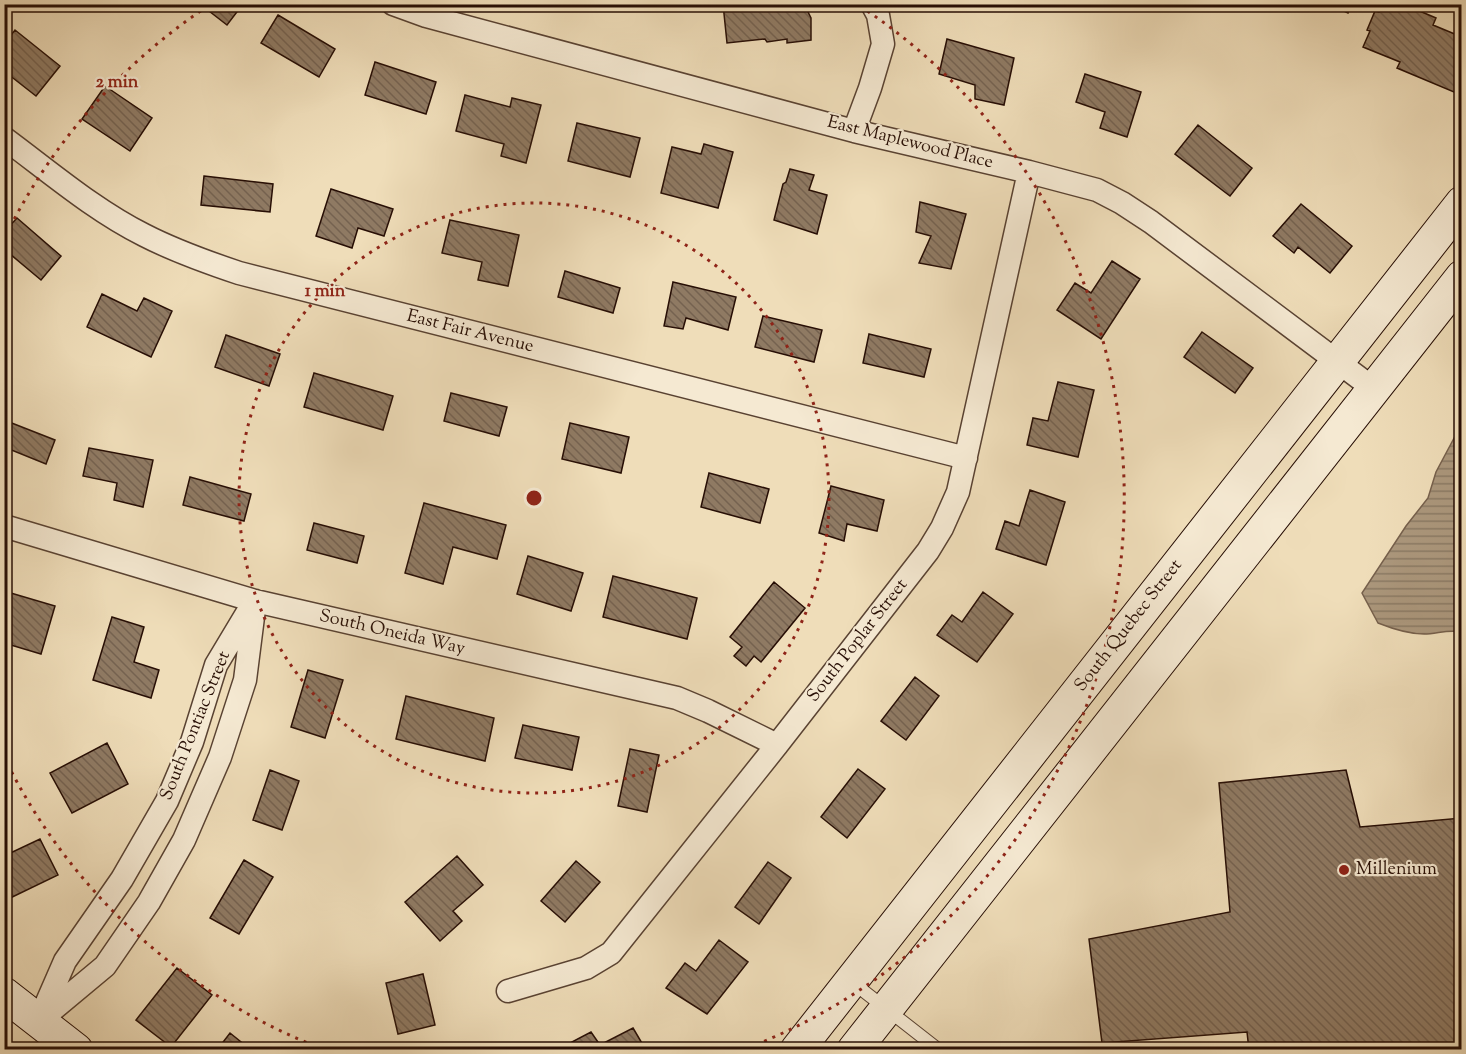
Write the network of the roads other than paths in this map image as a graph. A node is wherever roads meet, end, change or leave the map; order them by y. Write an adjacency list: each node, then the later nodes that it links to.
1 (393, 4): 3 (street, East Maplewood Place)
2 (872, 4): 3 (street)
3 (854, 131): 5 (street, East Maplewood Place)
4 (4, 138): 10 (street, East Fair Avenue)
5 (1029, 172): 8 (street, East Maplewood Place); 10 (street, South Poplar Street)
6 (1461, 203): 8 (main road, South Quebec Street)
7 (1461, 277): 9 (main road)
8 (1338, 361): 9 (street, East Maplewood Place); 14 (main road, South Quebec Street)
9 (1374, 390): 17 (main road)
10 (966, 458): 13 (street, South Poplar Street)
11 (4, 526): 12 (street, South Oneida Way)
12 (255, 601): 13 (street, South Oneida Way); 18 (street, South Pontiac Street); 18 (street, South Pontiac Street)
13 (777, 745): 15 (street, South Poplar Street)
14 (851, 981): 17 (lane); 20 (main road, South Quebec Street)
15 (508, 992)
16 (4, 994): 18 (main road)
17 (886, 1008): 21 (main road); 22 (lane)
18 (39, 1021): 19 (main road)
19 (76, 1050)
20 (797, 1050)
21 (854, 1050)
22 (939, 1050)

